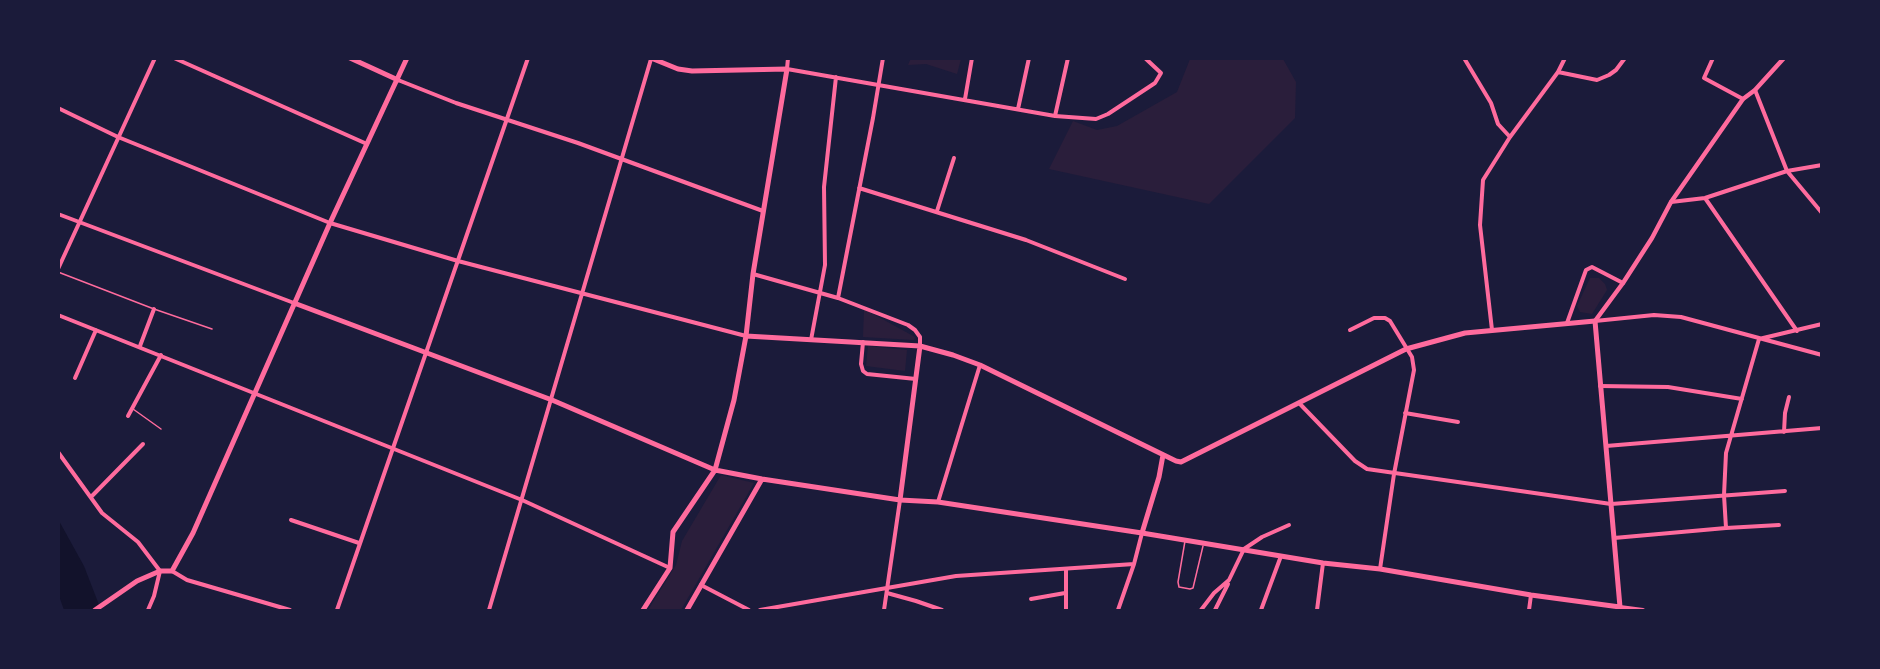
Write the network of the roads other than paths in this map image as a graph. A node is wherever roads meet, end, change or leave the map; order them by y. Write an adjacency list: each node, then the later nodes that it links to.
1 (154, 58): 30 (street)
2 (174, 58): 32 (street)
3 (350, 58): 21 (main road)
4 (407, 58): 21 (main road)
5 (528, 58): 29 (street)
6 (788, 58): 18 (street)
7 (883, 58): 22 (street)
8 (972, 58): 24 (street)
9 (1029, 58): 27 (street)
10 (1068, 58): 28 (street)
11 (1145, 58): 28 (street)
12 (1464, 58): 31 (street)
13 (1565, 58): 19 (street)
14 (1624, 58): 19 (street)
15 (1713, 58): 25 (street)
16 (1784, 58): 23 (street)
17 (651, 59): 18 (main road); 34 (street)
18 (787, 69): 20 (street); 40 (main road)
19 (1558, 72): 31 (street)
20 (836, 77): 22 (street); 52 (street)
21 (398, 80): 29 (street); 32 (main road)
22 (878, 83): 24 (street); 37 (street)
23 (1755, 90): 25 (street); 36 (street)
24 (965, 99): 27 (street)
25 (1743, 99): 39 (street)
26 (58, 108): 30 (street)
27 (1018, 108): 28 (street)
28 (1055, 116)
29 (506, 120): 34 (street); 46 (street)
30 (118, 137): 44 (street); 45 (street)
31 (1510, 137): 63 (street)
32 (367, 144): 45 (main road)
33 (954, 158): 41 (street)
34 (622, 160): 40 (street); 51 (street)
35 (1821, 165): 36 (street)
36 (1787, 171): 38 (street); 42 (street)
37 (859, 188): 41 (street); 53 (street)
38 (1706, 198): 39 (street); 64 (street)
39 (1671, 202): 50 (street)
40 (763, 211): 48 (main road)
41 (937, 211): 49 (street)
42 (1821, 213)
43 (58, 214): 44 (street)
44 (80, 222): 47 (street); 54 (street)
45 (330, 223): 46 (street); 54 (main road)
46 (458, 261): 51 (street); 72 (street)
47 (58, 270): 55 (lane)
48 (753, 274): 52 (street); 65 (main road)
49 (1125, 279)
50 (1623, 283): 57 (street); 58 (street)
51 (583, 293): 65 (street); 82 (street)
52 (819, 293): 53 (street); 67 (street)
53 (838, 298): 70 (street)
54 (294, 303): 72 (main road); 79 (main road)
55 (154, 309): 60 (lane); 69 (street)
56 (58, 315): 61 (street)
57 (1595, 321): 58 (main road); 66 (street); 78 (main road)
58 (1567, 324): 63 (main road)
59 (1821, 324): 64 (street)
60 (212, 329)
61 (96, 330): 69 (street); 76 (street)
62 (1350, 330): 71 (street)
63 (1492, 331): 71 (main road)
64 (1797, 331): 66 (street)
65 (746, 336): 67 (main road); 97 (main road)
66 (1759, 339): 74 (street); 81 (street)
67 (811, 340): 68 (main road)
68 (863, 342): 70 (main road); 77 (street)
69 (140, 346): 73 (street)
70 (920, 346): 75 (main road); 77 (main road)
71 (1406, 349): 83 (main road); 85 (street)
72 (425, 352): 82 (main road); 94 (street)
73 (161, 355): 79 (street); 84 (street)
74 (1821, 355)
75 (980, 365): 96 (main road); 105 (street)
76 (75, 378)
77 (916, 379): 104 (main road)
78 (1600, 386): 81 (street); 93 (main road)
79 (256, 393): 94 (street); 124 (main road)
80 (1789, 398): 90 (street)
81 (1742, 399): 91 (street)
82 (552, 400): 97 (main road); 103 (street)
83 (1300, 404): 96 (main road); 98 (street)
84 (132, 408): 86 (street); 89 (lane)
85 (1405, 413): 87 (street); 98 (street)
86 (128, 416)
87 (1458, 422)
88 (1821, 428): 90 (street)
89 (161, 429)
90 (1784, 432): 91 (street)
91 (1732, 436): 93 (street); 101 (street)
92 (143, 444): 102 (street)
93 (1605, 446): 106 (main road)
94 (392, 447): 103 (street); 114 (street)
95 (58, 452): 102 (street)
96 (1163, 455): 111 (main road)
97 (715, 470): 99 (main road); 120 (main road)
98 (1394, 474): 106 (street); 121 (street)
99 (762, 479): 104 (main road); 126 (main road)
100 (1785, 491): 101 (street)
101 (1724, 495): 106 (street); 110 (street)
102 (91, 497): 123 (street)
103 (522, 500): 120 (street); 137 (street)
104 (900, 500): 105 (main road); 127 (street)
105 (938, 502): 111 (main road)
106 (1611, 504): 112 (main road)
107 (291, 520): 114 (street)
108 (1289, 525): 116 (street)
109 (1779, 525): 110 (street)
110 (1726, 528): 112 (street)
111 (1142, 533): 113 (main road); 119 (street)
112 (1614, 538): 132 (main road)
113 (1185, 540): 115 (main road); 115 (lane)
114 (359, 543): 136 (street)
115 (1203, 543): 116 (main road)
116 (1244, 549): 117 (main road); 125 (street)
117 (1281, 556): 118 (main road); 148 (street)
118 (1323, 563): 121 (main road); 149 (street)
119 (1134, 564): 122 (street); 145 (street)
120 (670, 568): 138 (main road)
121 (1380, 569): 130 (main road)
122 (1066, 570): 127 (street); 128 (street)
123 (160, 571): 124 (main road); 133 (main road); 134 (street)
124 (172, 571): 135 (street)
125 (1229, 580): 146 (street); 147 (street)
126 (701, 585): 139 (main road); 140 (street)
127 (888, 587): 129 (street); 141 (street)
128 (1065, 592): 131 (street); 144 (street)
129 (887, 593): 142 (street); 143 (street)
130 (1531, 595): 132 (main road); 150 (street)
131 (1031, 599)
132 (1620, 607): 151 (street)
133 (95, 610)
134 (148, 610)
135 (290, 610)
136 (337, 610)
137 (489, 610)
138 (643, 610)
139 (687, 610)
140 (749, 610)
141 (760, 610)
142 (884, 610)
143 (942, 610)
144 (1066, 610)
145 (1119, 610)
146 (1201, 610)
147 (1215, 610)
148 (1262, 610)
149 (1317, 610)
150 (1529, 610)
151 (1643, 610)

